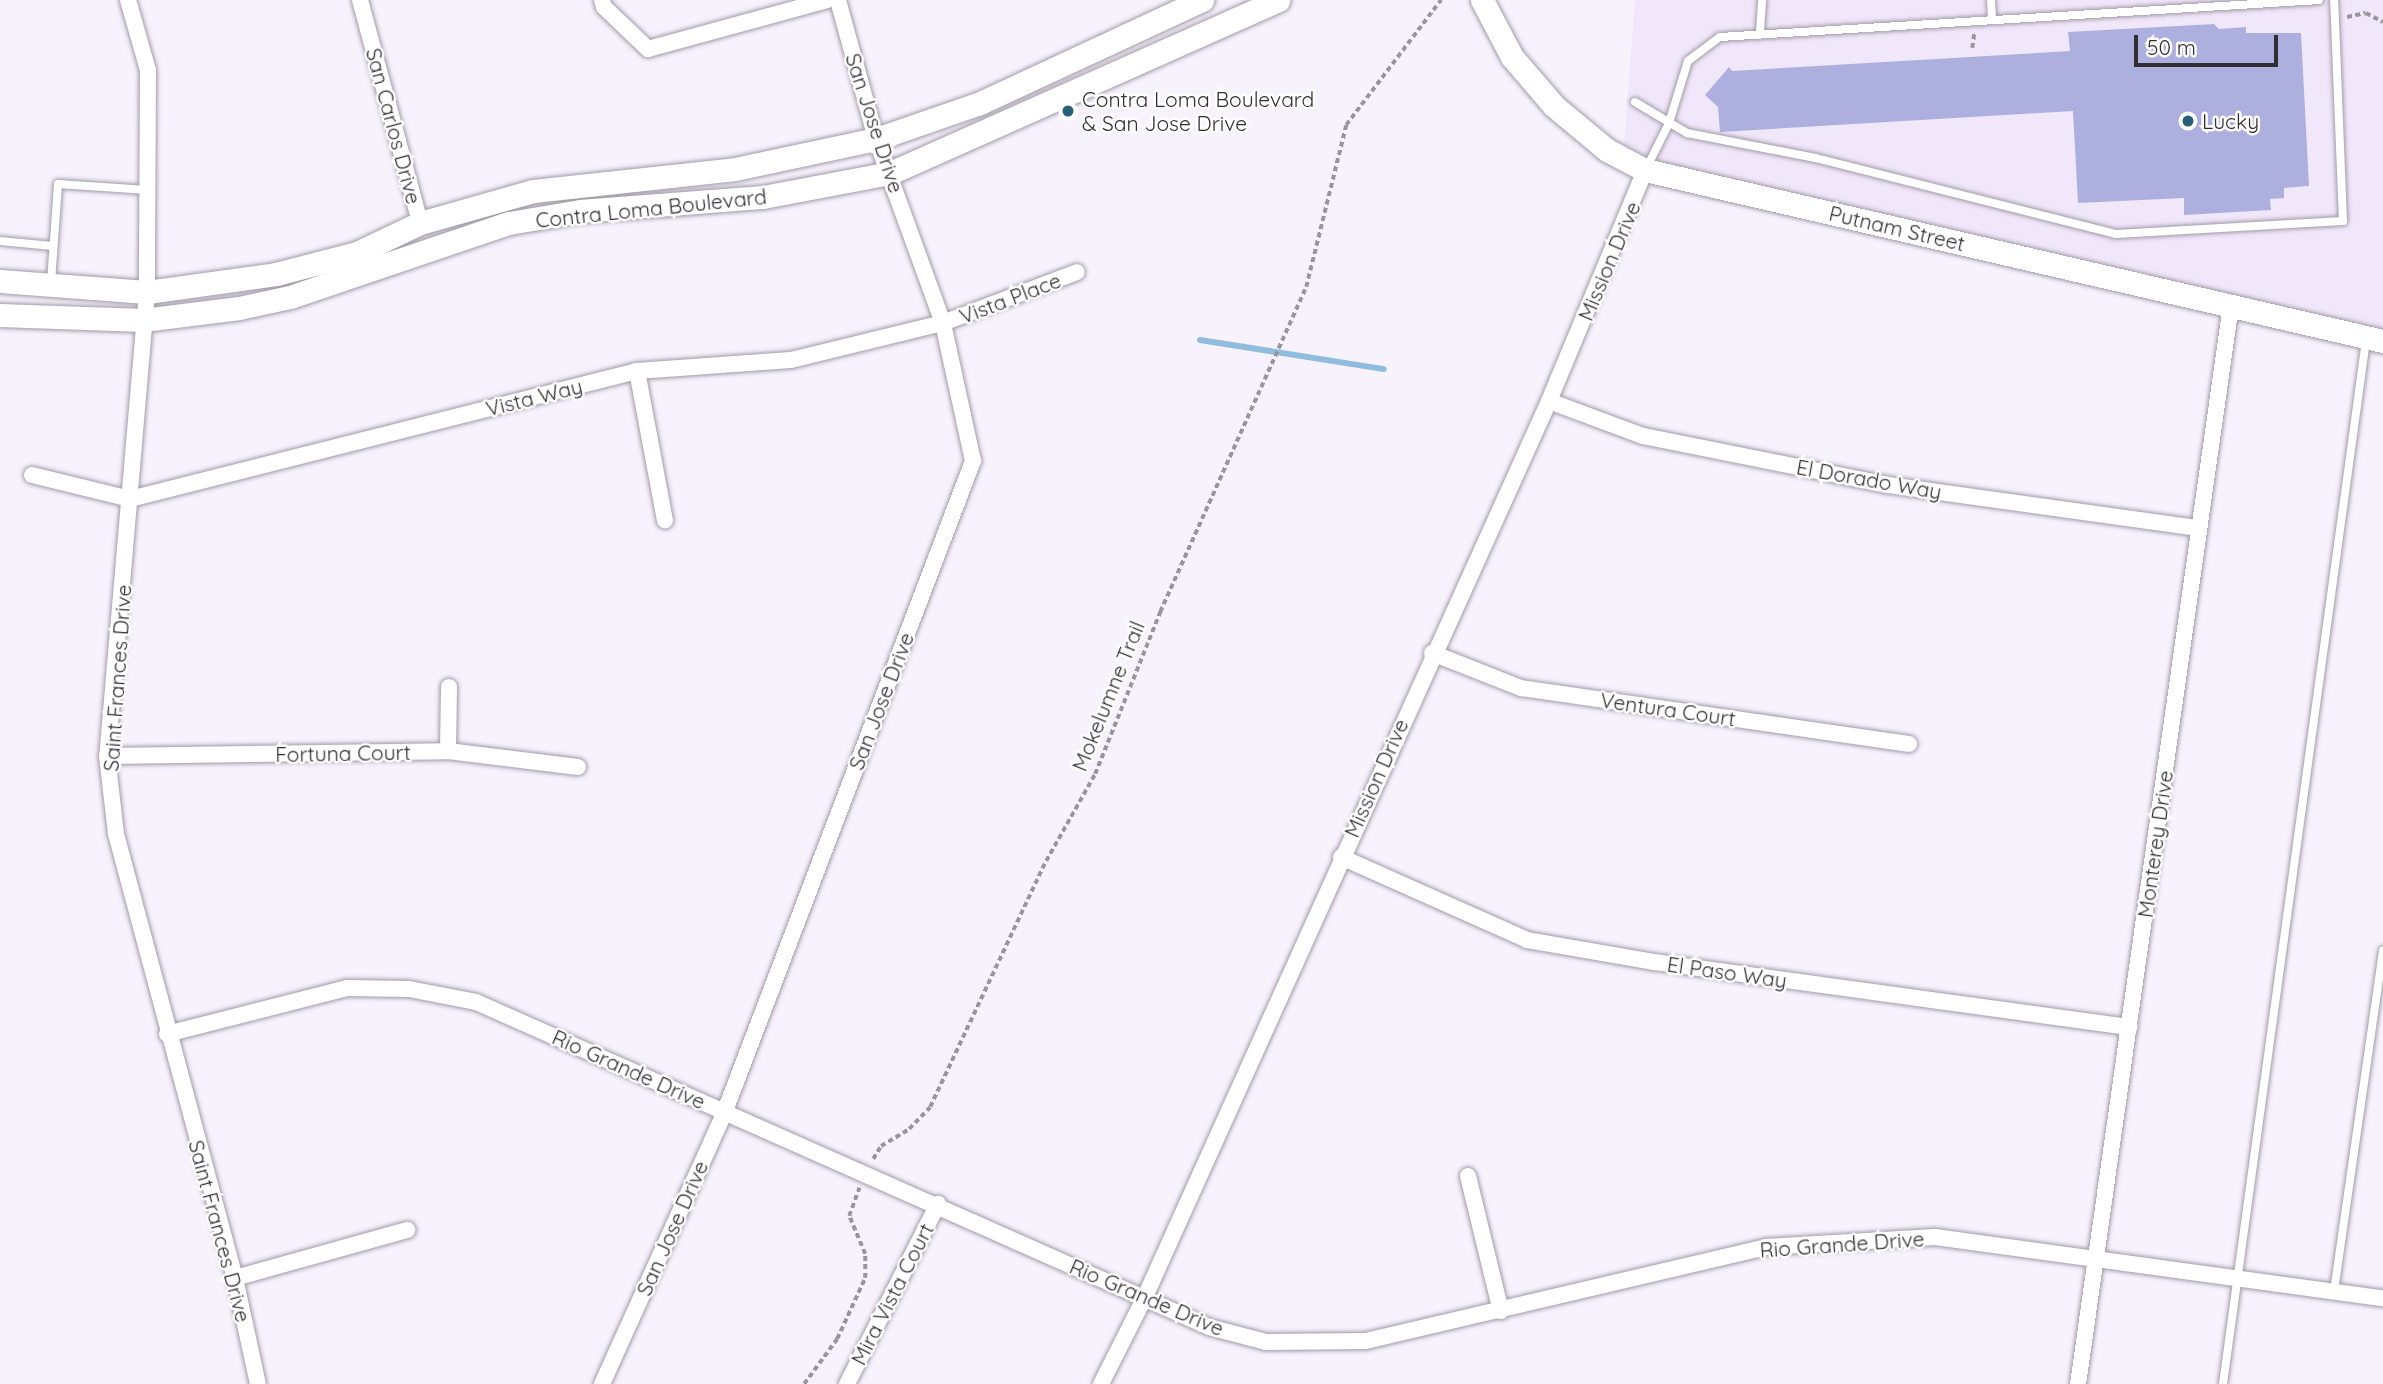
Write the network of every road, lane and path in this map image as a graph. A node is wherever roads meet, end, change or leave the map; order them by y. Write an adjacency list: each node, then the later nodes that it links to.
1 (128, 0): 23 (street, Saint Frances Drive)
2 (360, 0): 24 (street, San Carlos Drive)
3 (602, 0): 4 (street)
4 (827, 0)
5 (838, 0): 20 (street, San Jose Drive)
6 (1202, 0): 20 (main road, Contra Loma Boulevard)
7 (1278, 0): 22 (main road, Contra Loma Boulevard)
8 (1441, 0): 54 (path, Mokelumne Trail)
9 (1482, 0): 21 (main road, Putnam Street)
10 (1762, 0): 17 (lane)
11 (1991, 0): 14 (lane)
12 (2319, 0): 14 (lane)
13 (2334, 0): 15 (lane)
14 (1992, 18): 17 (lane)
15 (2335, 19): 16 (path); 19 (lane)
16 (2383, 22)
17 (1760, 31): 19 (lane)
18 (1635, 102): 19 (lane)
19 (1670, 122): 21 (lane)
20 (876, 139): 22 (street, San Jose Drive); 24 (main road, Contra Loma Boulevard)
21 (1645, 170): 32 (main road, Putnam Street); 38 (street, Mission Drive)
22 (890, 173): 27 (main road, Contra Loma Boulevard); 35 (street, San Jose Drive)
23 (148, 190): 26 (lane); 31 (street, Saint Frances Drive)
24 (420, 223): 27 (main road, San Carlos Drive); 31 (main road, Contra Loma Boulevard)
25 (0, 241): 26 (lane)
26 (53, 246): 30 (lane)
27 (430, 252): 34 (main road, Contra Loma Boulevard)
28 (1077, 272): 35 (street, Vista Place)
29 (0, 281): 30 (main road, Contra Loma Boulevard)
30 (51, 285): 31 (main road, Contra Loma Boulevard)
31 (147, 292): 34 (street, Saint Frances Drive)
32 (2231, 305): 36 (main road, Putnam Street); 42 (street, Monterey Drive)
33 (0, 315): 34 (main road, Contra Loma Boulevard)
34 (143, 320): 40 (street, Saint Frances Drive)
35 (943, 323): 37 (street, Vista Way); 53 (street, San Jose Drive)
36 (2375, 339): 60 (lane)
37 (637, 370): 40 (street, Vista Way); 41 (street)
38 (1549, 401): 42 (street, El Dorado Way); 43 (street, Mission Drive)
39 (32, 475): 40 (street)
40 (130, 499): 47 (street, Saint Frances Drive)
41 (665, 520)
42 (2196, 528): 51 (street, Monterey Drive)
43 (1432, 653): 45 (street, Ventura Court); 49 (street, Mission Drive)
44 (449, 687): 46 (street)
45 (1909, 744)
46 (447, 751): 47 (street, Fortuna Court); 48 (street, Fortuna Court)
47 (107, 756): 52 (street, Saint Frances Drive)
48 (578, 767)
49 (1341, 857): 51 (street, El Paso Way); 63 (street, Mission Drive)
50 (2383, 951): 61 (lane)
51 (2130, 1027): 58 (street, Monterey Drive)
52 (167, 1034): 53 (street, Rio Grande Drive); 59 (street, Saint Frances Drive)
53 (726, 1111): 54 (street, Rio Grande Drive); 66 (street, San Jose Drive)
54 (865, 1175): 56 (street, Rio Grande Drive); 67 (path, Mokelumne Trail)
55 (1468, 1176): 64 (street)
56 (938, 1204): 63 (street, Rio Grande Drive); 68 (street, Mira Vista Court)
57 (407, 1230): 59 (street)
58 (2096, 1257): 60 (street, Rio Grande Drive); 64 (street, Rio Grande Drive); 70 (street, Monterey Drive)
59 (235, 1278): 65 (street, Saint Frances Drive)
60 (2238, 1279): 61 (street, Rio Grande Drive); 71 (lane)
61 (2334, 1291): 62 (street, Rio Grande Drive)
62 (2383, 1298)
63 (1144, 1299): 64 (street, Rio Grande Drive); 69 (street, Mission Drive)
64 (1500, 1311)
65 (258, 1384)
66 (602, 1384)
67 (804, 1384)
68 (847, 1384)
69 (1101, 1384)
70 (2078, 1384)
71 (2223, 1384)

